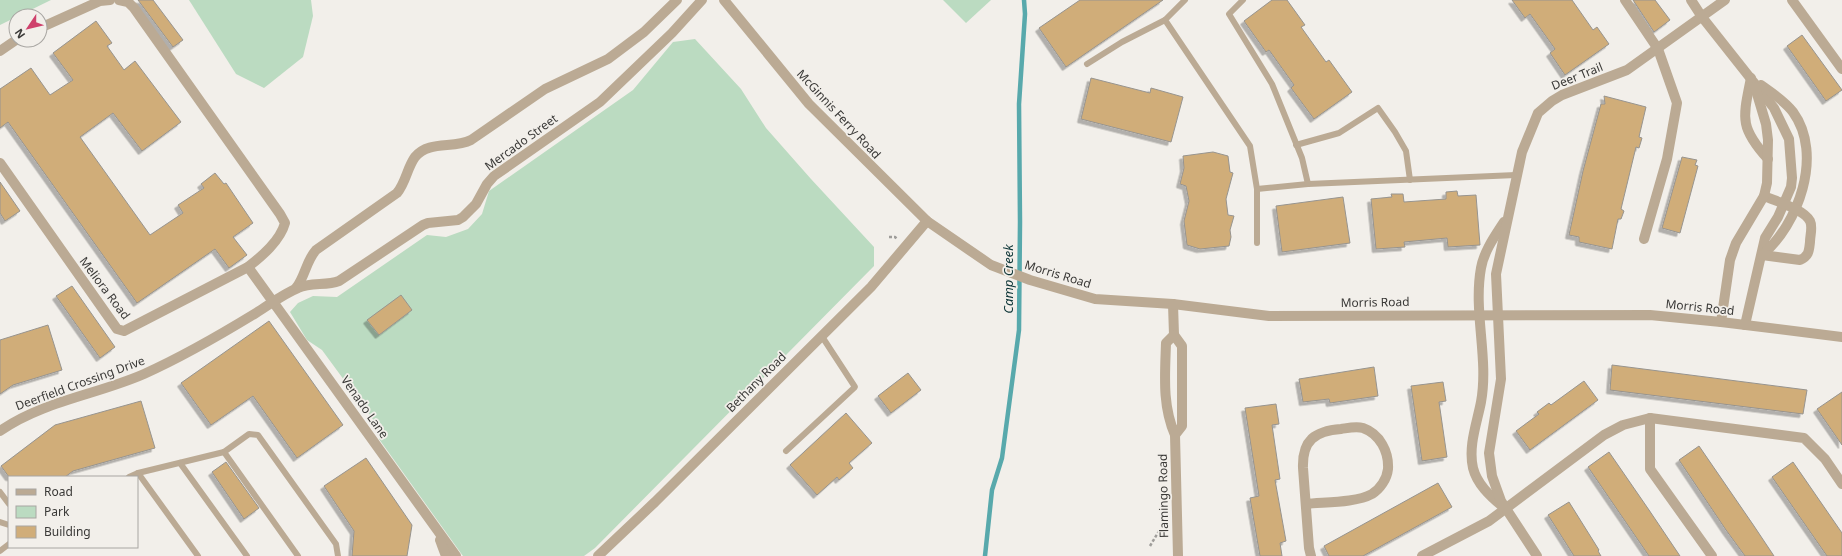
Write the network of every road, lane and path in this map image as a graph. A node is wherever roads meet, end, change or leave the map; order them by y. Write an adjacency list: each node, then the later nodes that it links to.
1 (110, 0): 14 (street)
2 (119, 0): 36 (street, Meliora Road)
3 (677, 0): 37 (street, Mercado Street)
4 (702, 0): 37 (street, Mercado Street)
5 (724, 0): 30 (street, McGinnis Ferry Road)
6 (1185, 0): 13 (lane)
7 (1243, 0): 19 (lane)
8 (1625, 0): 15 (street)
9 (1691, 0): 12 (street)
10 (1725, 0): 12 (street, Deer Trail)
11 (1792, 0): 17 (street)
12 (1702, 17): 15 (street, Deer Trail); 18 (street)
13 (1165, 20): 16 (lane); 25 (lane)
14 (48, 24)
15 (1658, 49): 22 (street, Deer Trail); 33 (street)
16 (1087, 64)
17 (1842, 69)
18 (1751, 78): 20 (street); 20 (street); 27 (street); 28 (street)
19 (1296, 145): 23 (lane); 24 (lane)
20 (1768, 159): 26 (street)
21 (0, 163): 36 (street, Meliora Road)
22 (1516, 175): 23 (lane); 29 (street, Deer Trail)
23 (1410, 180): 24 (lane)
24 (1308, 184): 25 (lane)
25 (1257, 189): 34 (lane)
26 (1764, 196): 27 (street); 42 (street)
27 (1784, 204): 28 (street); 35 (street)
28 (1795, 209): 35 (street); 35 (street)
29 (1509, 215): 40 (street); 41 (street, Deer Trail)
30 (927, 221): 39 (street, Morris Road); 44 (street, Bethany Road)
31 (889, 238): 32 (path)
32 (898, 239)
33 (1644, 239)
34 (1256, 243)
35 (1762, 255): 43 (street)
36 (248, 267): 38 (street)
37 (296, 288): 38 (street, Mercado Street)
38 (274, 302): 50 (street, Deerfield Crossing Drive); 63 (street, Venado Lane)
39 (1173, 304): 40 (street, Morris Road); 45 (street, Flamingo Road)
40 (1480, 314): 41 (street, Morris Road); 61 (street)
41 (1498, 314): 42 (street, Morris Road); 61 (street, Deer Trail)
42 (1721, 322): 43 (street, Morris Road)
43 (1745, 325): 46 (street, Morris Road)
44 (821, 335): 52 (lane); 73 (street, Bethany Road)
45 (1174, 336): 47 (street, Flamingo Road); 48 (street, Flamingo Road)
46 (1842, 337)
47 (1165, 377): 48 (street); 51 (street, Flamingo Road)
48 (1182, 377): 51 (street, Flamingo Road)
49 (1650, 418): 57 (street); 61 (street); 78 (street)
50 (0, 431)
51 (1175, 435): 62 (street, Flamingo Road)
52 (786, 451)
53 (224, 452): 54 (lane); 69 (lane); 70 (lane)
54 (180, 463): 55 (lane); 68 (lane)
55 (138, 473): 56 (lane); 67 (lane)
56 (131, 476)
57 (1842, 484)
58 (0, 492): 59 (lane)
59 (8, 503)
60 (1306, 504): 60 (street); 75 (street)
61 (1505, 509): 76 (street); 77 (street)
62 (1176, 525): 65 (path); 74 (street, Flamingo Road)
63 (434, 527): 71 (street, Venado Lane); 72 (street, Venado Lane)
64 (8, 545): 66 (lane)
65 (1150, 546)
66 (0, 551)
67 (198, 556)
68 (247, 556)
69 (298, 556)
70 (338, 556)
71 (446, 556)
72 (456, 556)
73 (598, 556)
74 (1178, 556)
75 (1311, 556)
76 (1422, 556)
77 (1537, 556)
78 (1712, 556)

